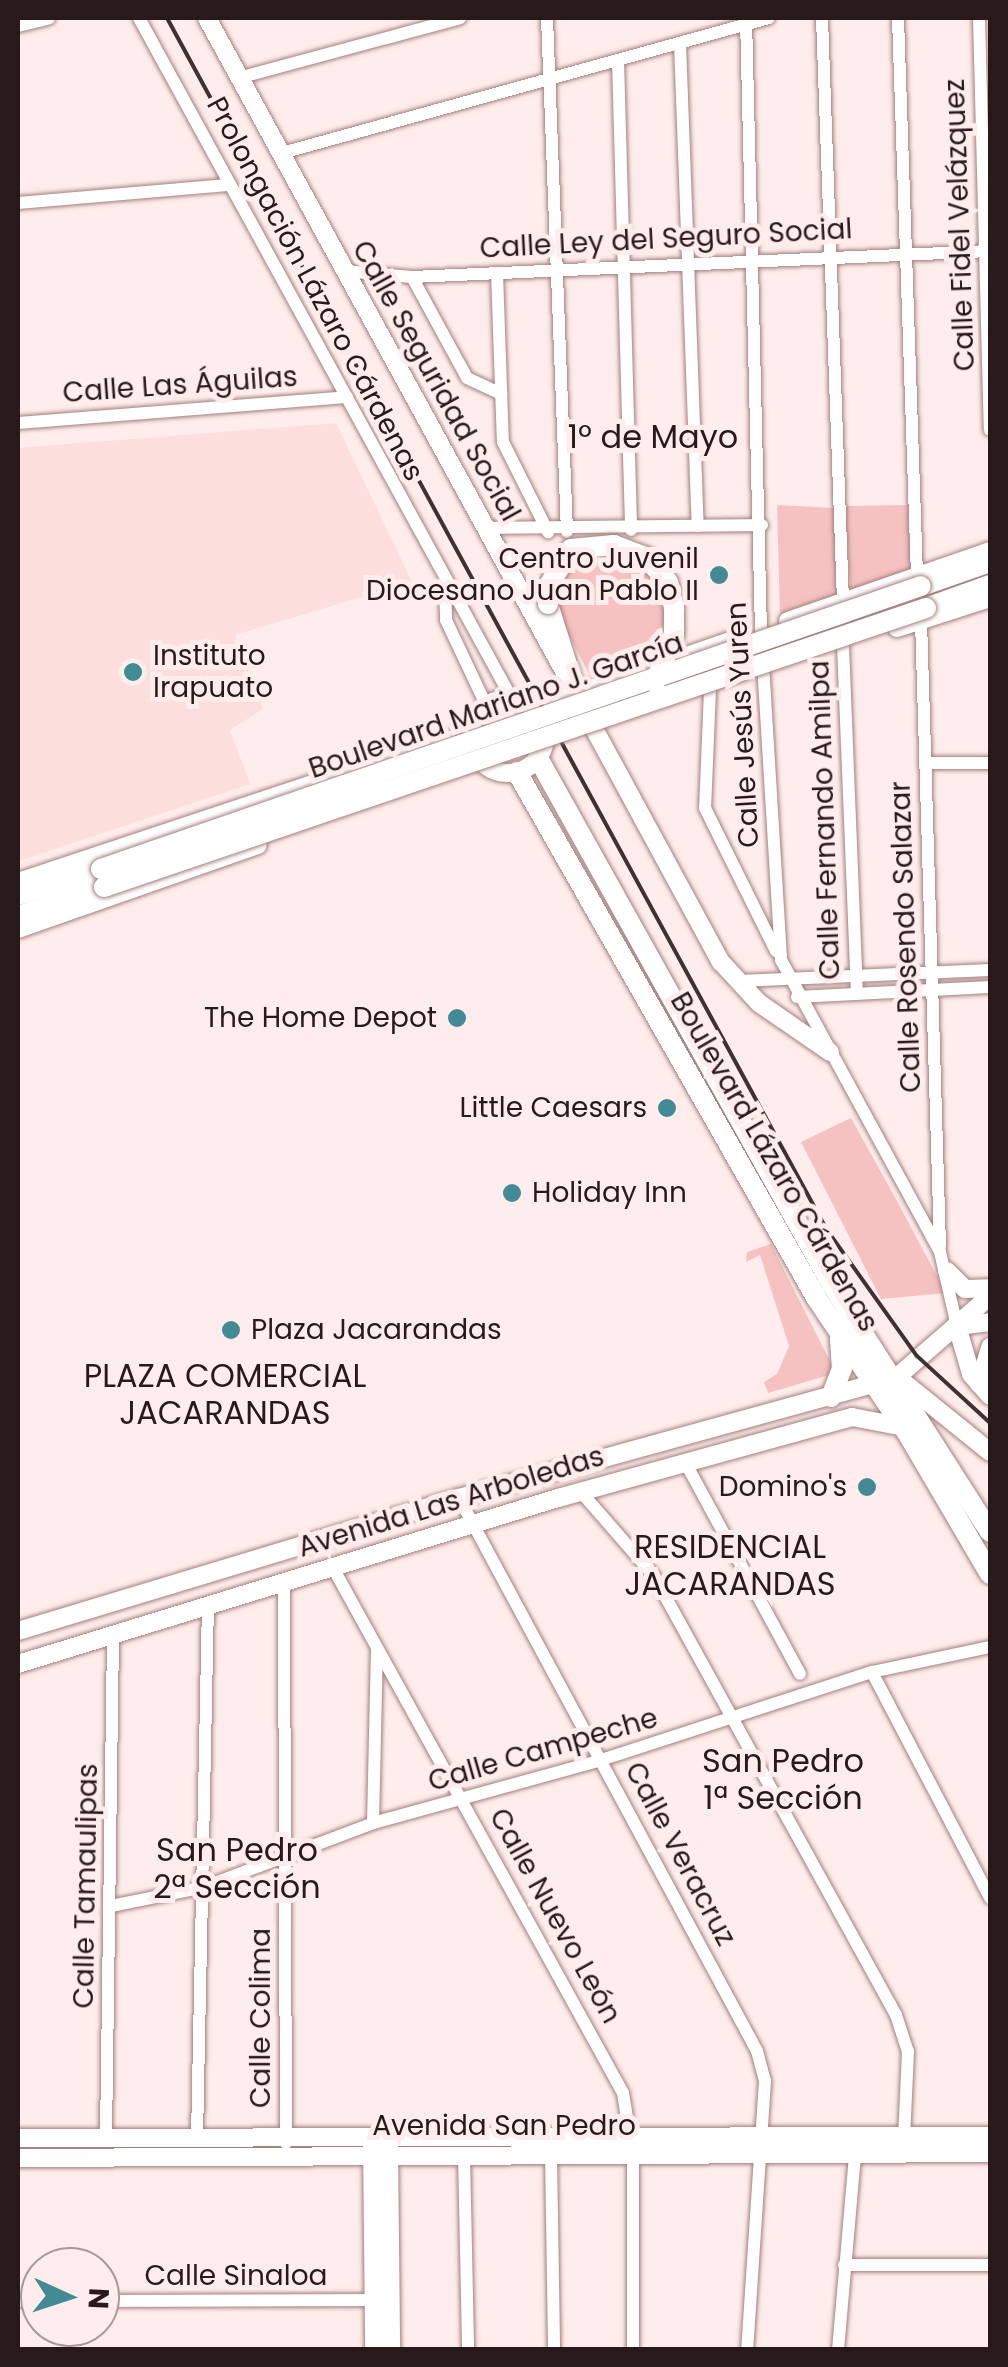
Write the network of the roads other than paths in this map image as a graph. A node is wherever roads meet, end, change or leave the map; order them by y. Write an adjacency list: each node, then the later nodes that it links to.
1 (49, 18): 11 (street)
2 (139, 18): 17 (street, Prolongación Lázaro Cárdenas)
3 (207, 18): 15 (street, Calle Seguridad Social)
4 (460, 18): 15 (street)
5 (547, 18): 14 (street)
6 (768, 18): 10 (street)
7 (822, 18): 21 (street)
8 (898, 18): 20 (street)
9 (979, 18): 19 (street, Calle Fidel Velázquez)
10 (746, 20): 12 (street); 22 (street, Calle Jesús Yuren)
11 (18, 26)
12 (680, 43): 13 (street); 23 (street)
13 (618, 60): 14 (street); 24 (street)
14 (553, 76): 16 (street); 26 (street)
15 (242, 77): 16 (street, Calle Seguridad Social)
16 (282, 154): 25 (street, Calle Seguridad Social)
17 (230, 185): 18 (street); 30 (street, Prolongación Lázaro Cárdenas)
18 (18, 203)
19 (988, 252): 20 (street, Calle Ley del Seguro Social); 32 (street, Calle Fidel Velázquez)
20 (907, 254): 21 (street, Calle Ley del Seguro Social); 41 (street)
21 (832, 255): 22 (street, Calle Ley del Seguro Social); 45 (street)
22 (754, 266): 23 (street, Calle Ley del Seguro Social); 33 (street, Calle Jesús Yuren)
23 (689, 267): 24 (street, Calle Ley del Seguro Social); 34 (street)
24 (624, 269): 26 (street, Calle Ley del Seguro Social); 36 (street)
25 (344, 270): 28 (street, Calle Ley del Seguro Social); 35 (street, Calle Seguridad Social)
26 (560, 270): 27 (street, Calle Ley del Seguro Social); 38 (street)
27 (498, 273): 28 (street, Calle Ley del Seguro Social); 29 (street)
28 (412, 277): 29 (street)
29 (501, 394): 37 (street)
30 (347, 398): 31 (street, Calle Las Águilas); 42 (street, Prolongación Lázaro Cárdenas)
31 (18, 423)
32 (990, 430)
33 (762, 525): 34 (street); 47 (street, Calle Jesús Yuren)
34 (698, 526): 36 (street)
35 (484, 528): 37 (street); 52 (street, Calle Seguridad Social)
36 (631, 530): 38 (street)
37 (548, 532): 38 (street)
38 (567, 532)
39 (990, 550): 41 (street)
40 (990, 562): 41 (main road, Boulevard Mariano J. García)
41 (919, 581): 45 (street); 50 (main road, Boulevard Mariano J. García, bridge)
42 (445, 584): 53 (street); 54 (street)
43 (990, 585): 46 (main road, Boulevard Mariano J. García)
44 (990, 598): 46 (street)
45 (843, 602): 47 (street)
46 (924, 614): 48 (street); 62 (street, Calle Rosendo Salazar); 67 (main road, Boulevard Mariano J. García, bridge)
47 (761, 631): 49 (street, Calle Jesús Yuren); 52 (street)
48 (844, 646): 49 (street); 75 (street, Calle Fernando Amilpa)
49 (764, 673): 51 (street); 72 (street, Calle Jesús Yuren)
50 (655, 682): 52 (main road, bridge); 67 (main road, Boulevard Mariano J. García, bridge)
51 (710, 690): 56 (street); 72 (street)
52 (576, 693): 55 (street); 56 (street, Calle Seguridad Social)
53 (512, 699): 54 (street); 55 (street)
54 (486, 706): 57 (street)
55 (533, 709): 59 (street)
56 (593, 728): 59 (street); 78 (street, Calle Seguridad Social)
57 (471, 732): 58 (street); 61 (street)
58 (425, 746): 64 (street); 65 (street)
59 (541, 750): 63 (street); 86 (main road, Boulevard Lázaro Cárdenas)
60 (990, 763): 62 (street)
61 (483, 764): 63 (street); 64 (street)
62 (926, 764): 73 (street, Calle Rosendo Salazar)
63 (517, 772): 85 (main road, Boulevard Lázaro Cárdenas)
64 (438, 780): 66 (street)
65 (194, 824): 66 (street); 68 (street)
66 (205, 864): 71 (street)
67 (102, 878): 69 (main road, Boulevard Mariano J. García); 70 (main road, Boulevard Mariano J. García)
68 (18, 882)
69 (18, 895)
70 (18, 916)
71 (18, 929)
72 (781, 960): 77 (street, Calle Jesús Yuren)
73 (932, 968): 74 (street); 75 (street); 80 (street, Calle Rosendo Salazar)
74 (990, 970)
75 (856, 972): 76 (street); 81 (street, Calle Fernando Amilpa)
76 (810, 976): 77 (street); 82 (street)
77 (787, 978): 78 (street); 83 (street, Calle Jesús Yuren)
78 (739, 982): 84 (street, Calle Seguridad Social)
79 (990, 986): 80 (street)
80 (932, 990): 81 (street); 87 (street, Calle Rosendo Salazar)
81 (857, 994): 82 (street)
82 (812, 995): 83 (street)
83 (797, 997): 84 (street, Calle Jesús Yuren)
84 (830, 1052): 87 (street, Calle Jesús Yuren)
85 (720, 1128): 86 (main road); 93 (main road, Boulevard Lázaro Cárdenas)
86 (754, 1146): 95 (main road, Boulevard Lázaro Cárdenas)
87 (940, 1252): 88 (street, Calle Jesús Yuren)
88 (947, 1271): 89 (street); 92 (street, Calle Jesús Yuren)
89 (990, 1288)
90 (990, 1296): 92 (street)
91 (990, 1322): 92 (street)
92 (957, 1326): 95 (street); 97 (street)
93 (840, 1336): 96 (main road, Boulevard Lázaro Cárdenas); 98 (main road)
94 (990, 1347): 97 (street)
95 (897, 1377): 96 (street, Avenida Las Arboledas); 99 (main road); 100 (street); 107 (main road, Boulevard Lázaro Cárdenas)
96 (873, 1385): 98 (street, Avenida Las Arboledas); 99 (main road, Boulevard Lázaro Cárdenas)
97 (985, 1390)
98 (832, 1396): 102 (street, Avenida Las Arboledas)
99 (906, 1431): 101 (street, Avenida Las Arboledas); 109 (main road, Boulevard Lázaro Cárdenas)
100 (990, 1452)
101 (685, 1462): 103 (street, Avenida Las Arboledas); 120 (street)
102 (550, 1474): 104 (street, Avenida Las Arboledas); 105 (street)
103 (581, 1492): 105 (street, Avenida Las Arboledas); 121 (street)
104 (459, 1498): 106 (street, Calle Veracruz); 112 (street, Avenida Las Arboledas)
105 (558, 1498): 106 (street, Avenida Las Arboledas)
106 (470, 1524): 108 (street, Avenida Las Arboledas); 122 (street, Calle Veracruz)
107 (990, 1532)
108 (332, 1566): 110 (street, Avenida Las Arboledas); 116 (street, Calle Nuevo León)
109 (990, 1574)
110 (284, 1581): 111 (street, Avenida Las Arboledas); 125 (street, Calle Colima)
111 (208, 1606): 114 (street, Avenida Las Arboledas); 126 (street)
112 (43, 1624): 113 (street, Avenida Las Arboledas); 117 (street)
113 (18, 1631)
114 (114, 1635): 117 (street, Avenida Las Arboledas); 128 (street, Calle Tamaulipas)
115 (990, 1647): 119 (street, Calle Campeche)
116 (378, 1648): 123 (street, Calle Nuevo León); 124 (street)
117 (51, 1654): 118 (street, Avenida Las Arboledas)
118 (18, 1664)
119 (872, 1672): 121 (street, Calle Campeche); 127 (street)
120 (800, 1674)
121 (736, 1718): 122 (street, Calle Campeche); 133 (street)
122 (601, 1760): 123 (street, Calle Campeche); 137 (street, Calle Veracruz)
123 (463, 1800): 124 (street, Calle Campeche); 136 (street, Calle Nuevo León)
124 (374, 1824): 125 (street, Calle Campeche)
125 (286, 1860): 126 (street, Calle Campeche); 134 (street, Calle Colima)
126 (204, 1887): 128 (street, Calle Campeche); 131 (street)
127 (990, 1898)
128 (111, 1906): 130 (street, Calle Tamaulipas)
129 (990, 2136): 133 (street, Avenida San Pedro)
130 (106, 2137): 131 (street, Avenida San Pedro); 132 (street, Avenida San Pedro)
131 (198, 2137): 134 (street, Avenida San Pedro)
132 (18, 2138)
133 (904, 2138): 137 (street, Avenida San Pedro)
134 (286, 2145): 135 (street, Avenida San Pedro); 142 (street, Avenida San Pedro)
135 (380, 2145): 136 (street, Avenida San Pedro); 139 (street, Avenida San Pedro); 145 (street); 148 (street)
136 (633, 2146): 137 (street, Avenida San Pedro); 140 (street, Avenida San Pedro); 151 (street, Calle Nuevo León)
137 (762, 2146): 141 (street, Avenida San Pedro); 152 (street, Calle Veracruz)
138 (990, 2152): 141 (street, Avenida San Pedro)
139 (464, 2154): 140 (street, Avenida San Pedro); 149 (street)
140 (551, 2154): 150 (street)
141 (855, 2154): 143 (street)
142 (18, 2158)
143 (844, 2265): 144 (street); 153 (street)
144 (990, 2265)
145 (373, 2300): 146 (street, Calle Sinaloa); 147 (street)
146 (120, 2301)
147 (374, 2350)
148 (391, 2350)
149 (468, 2350)
150 (554, 2350)
151 (633, 2350)
152 (747, 2350)
153 (838, 2350)

